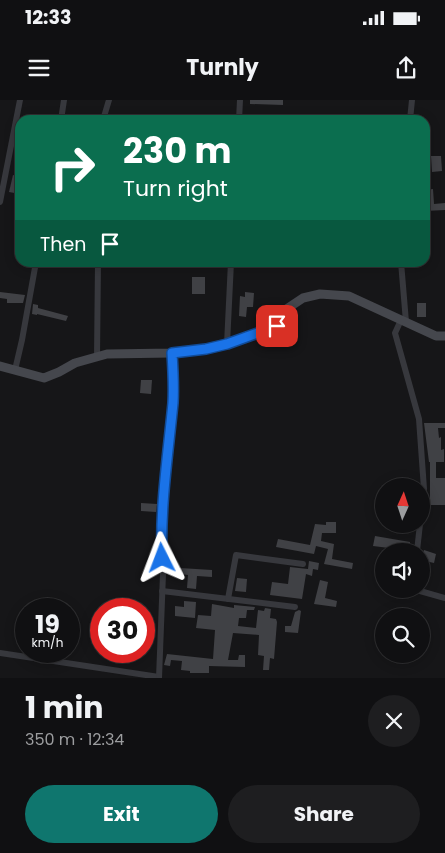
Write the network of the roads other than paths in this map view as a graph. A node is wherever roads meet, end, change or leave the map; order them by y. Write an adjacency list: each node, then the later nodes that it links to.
1 (20, 100): 6 (street)
2 (64, 100): 7 (street)
3 (109, 100): 8 (street)
4 (240, 100): 9 (street)
5 (412, 100): 10 (street)
6 (17, 115)
7 (62, 115)
8 (104, 115)
9 (239, 115)
10 (410, 115)
11 (15, 126): 12 (street)
12 (0, 202)
13 (35, 267): 23 (street)
14 (98, 267): 21 (street)
15 (231, 267): 19 (street)
16 (401, 267): 17 (street)
17 (403, 321): 18 (street); 19 (street); 24 (street)
18 (445, 336)
19 (227, 344): 20 (street)
20 (172, 353): 21 (street); 26 (street)
21 (97, 357): 23 (street)
22 (0, 366): 23 (street)
23 (15, 370)
24 (423, 478)
25 (302, 564): 28 (street)
26 (162, 590): 28 (street); 32 (street)
27 (430, 594): 29 (street)
28 (228, 598): 30 (street)
29 (445, 598)
30 (295, 607)
31 (0, 653): 32 (street)
32 (159, 678)

